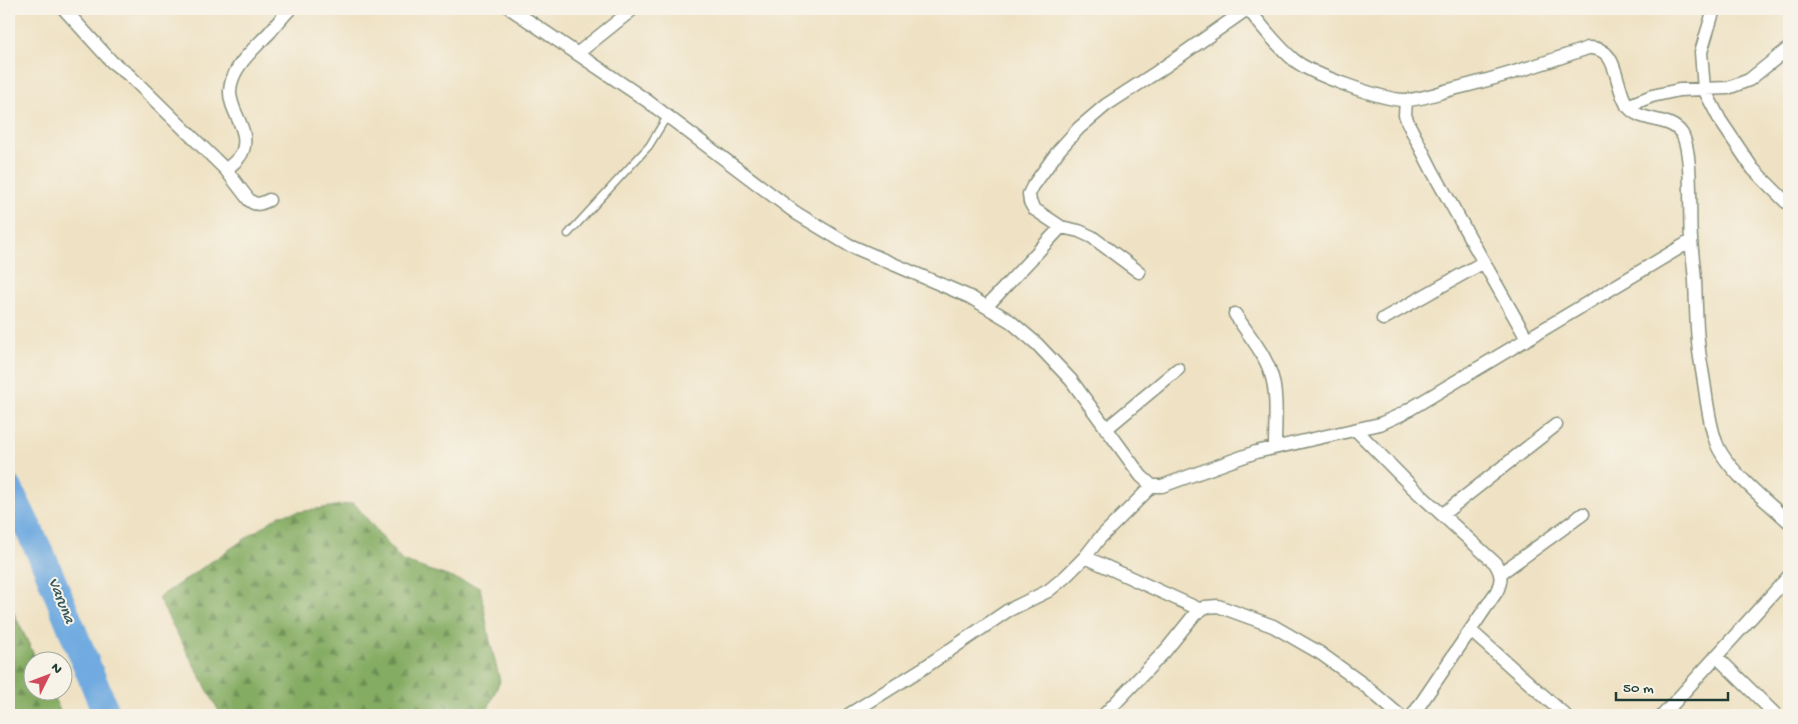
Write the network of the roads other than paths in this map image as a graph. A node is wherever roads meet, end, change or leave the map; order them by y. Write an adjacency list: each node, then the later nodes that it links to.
1 (64, 9): 13 (street)
2 (290, 9): 13 (street)
3 (511, 9): 8 (street)
4 (633, 9): 8 (street)
5 (1248, 9): 10 (street); 16 (street)
6 (1714, 9): 9 (street)
7 (1789, 48): 9 (street)
8 (578, 54): 12 (street)
9 (1704, 89): 11 (street); 15 (street)
10 (1406, 100): 11 (street); 19 (street)
11 (1627, 106): 18 (street)
12 (668, 115): 17 (lane); 21 (street)
13 (226, 170): 14 (street)
14 (269, 200)
15 (1786, 202)
16 (1061, 227): 20 (street); 21 (street)
17 (568, 234)
18 (1691, 241): 24 (street); 33 (street)
19 (1484, 262): 23 (street); 24 (street)
20 (1139, 272)
21 (987, 306): 27 (street)
22 (1235, 314): 29 (street)
23 (1383, 319)
24 (1527, 339): 28 (street)
25 (1178, 369): 27 (street)
26 (1556, 425): 31 (street)
27 (1106, 429): 30 (street)
28 (1356, 430): 29 (street); 31 (street)
29 (1275, 447): 30 (street)
30 (1152, 486): 34 (street)
31 (1442, 514): 35 (street)
32 (1583, 514): 35 (street)
33 (1789, 522)
34 (1085, 557): 37 (street); 40 (street)
35 (1501, 572): 38 (street)
36 (1789, 576): 39 (street)
37 (1201, 610): 41 (street); 42 (street)
38 (1471, 631): 43 (street); 44 (street)
39 (1716, 656): 45 (street); 46 (street)
40 (848, 715)
41 (1104, 715)
42 (1399, 715)
43 (1412, 715)
44 (1565, 715)
45 (1663, 715)
46 (1776, 715)

